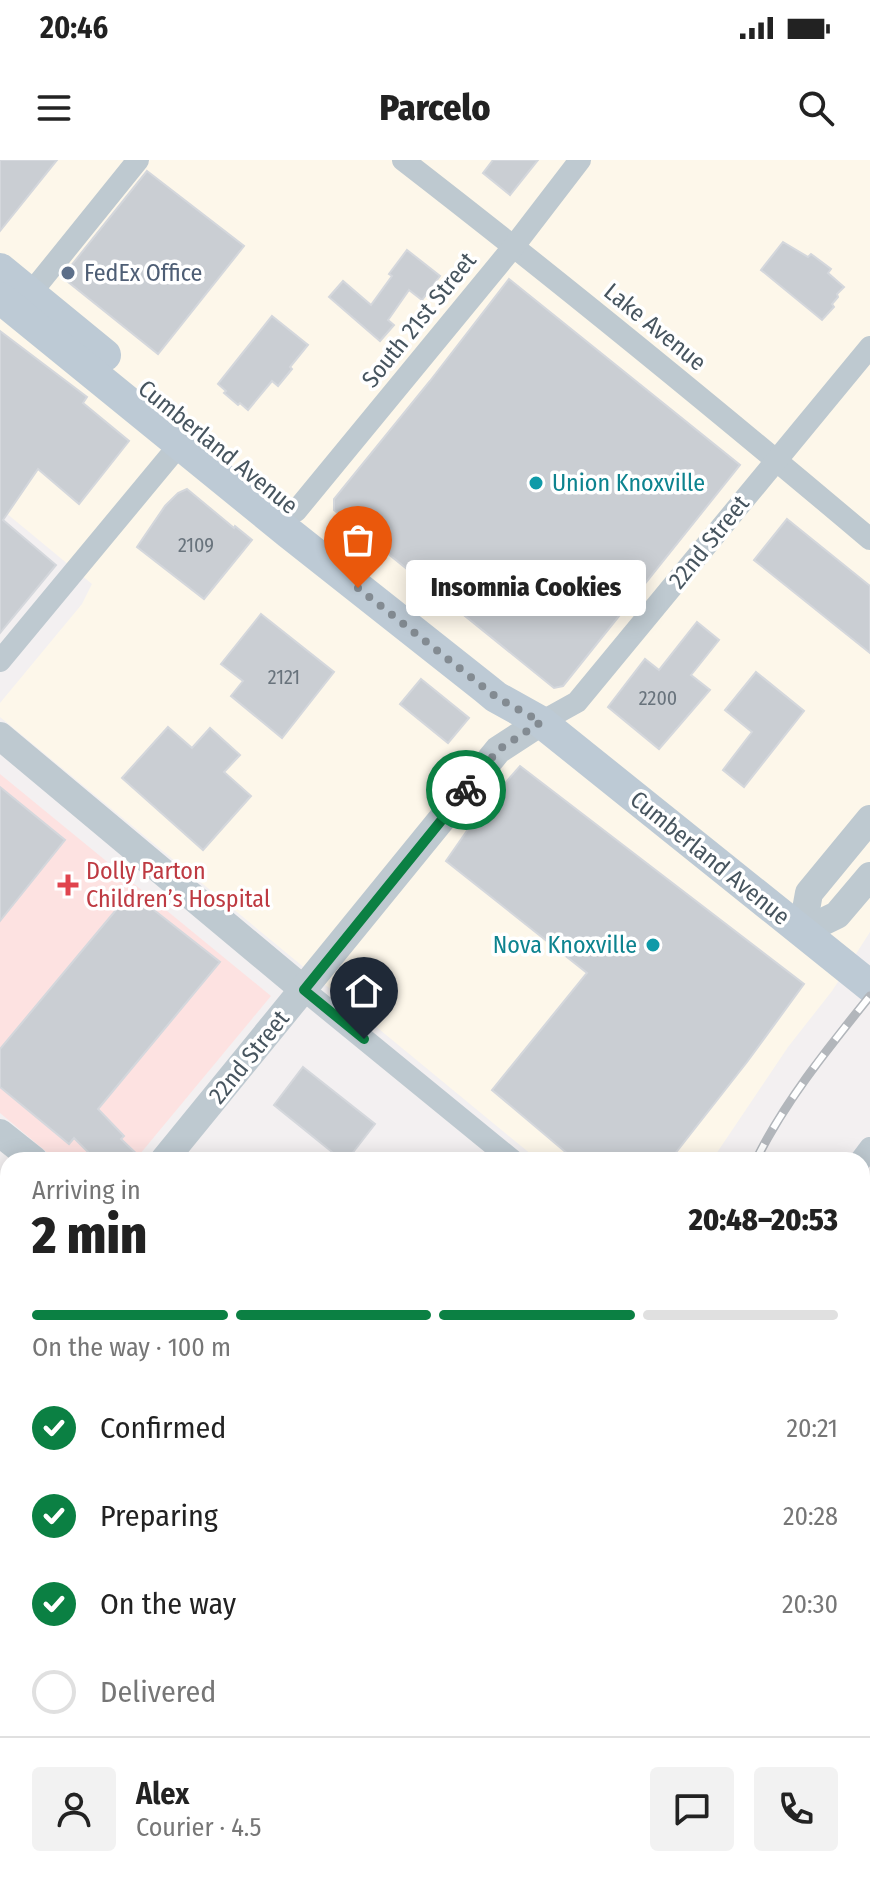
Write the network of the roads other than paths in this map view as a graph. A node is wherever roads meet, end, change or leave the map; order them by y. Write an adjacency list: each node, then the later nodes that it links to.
1 (138, 160): 6 (street)
2 (403, 160): 4 (street, Lake Avenue)
3 (580, 160): 4 (street, South 21st Street)
4 (514, 246): 9 (street, Lake Avenue); 10 (street, South 21st Street)
5 (0, 269): 6 (main road, Cumberland Avenue)
6 (15, 296): 8 (main road, Cumberland Avenue)
7 (870, 347): 9 (street, 22nd Street)
8 (187, 435): 10 (main road, Cumberland Avenue); 12 (street); 13 (main road, Cumberland Avenue)
9 (776, 460): 11 (street, Lake Avenue); 13 (street, 22nd Street)
10 (296, 511): 13 (main road, Cumberland Avenue)
11 (870, 539)
12 (0, 661)
13 (541, 722): 17 (main road, Cumberland Avenue); 19 (street, 22nd Street)
14 (0, 736): 19 (street)
15 (870, 819): 17 (street)
16 (870, 876): 17 (street)
17 (802, 932): 18 (main road, Cumberland Avenue)
18 (870, 986)
19 (304, 990): 22 (street, 22nd Street); 23 (street)
20 (0, 1133): 21 (street)
21 (24, 1152)
22 (171, 1152)
23 (502, 1152)

